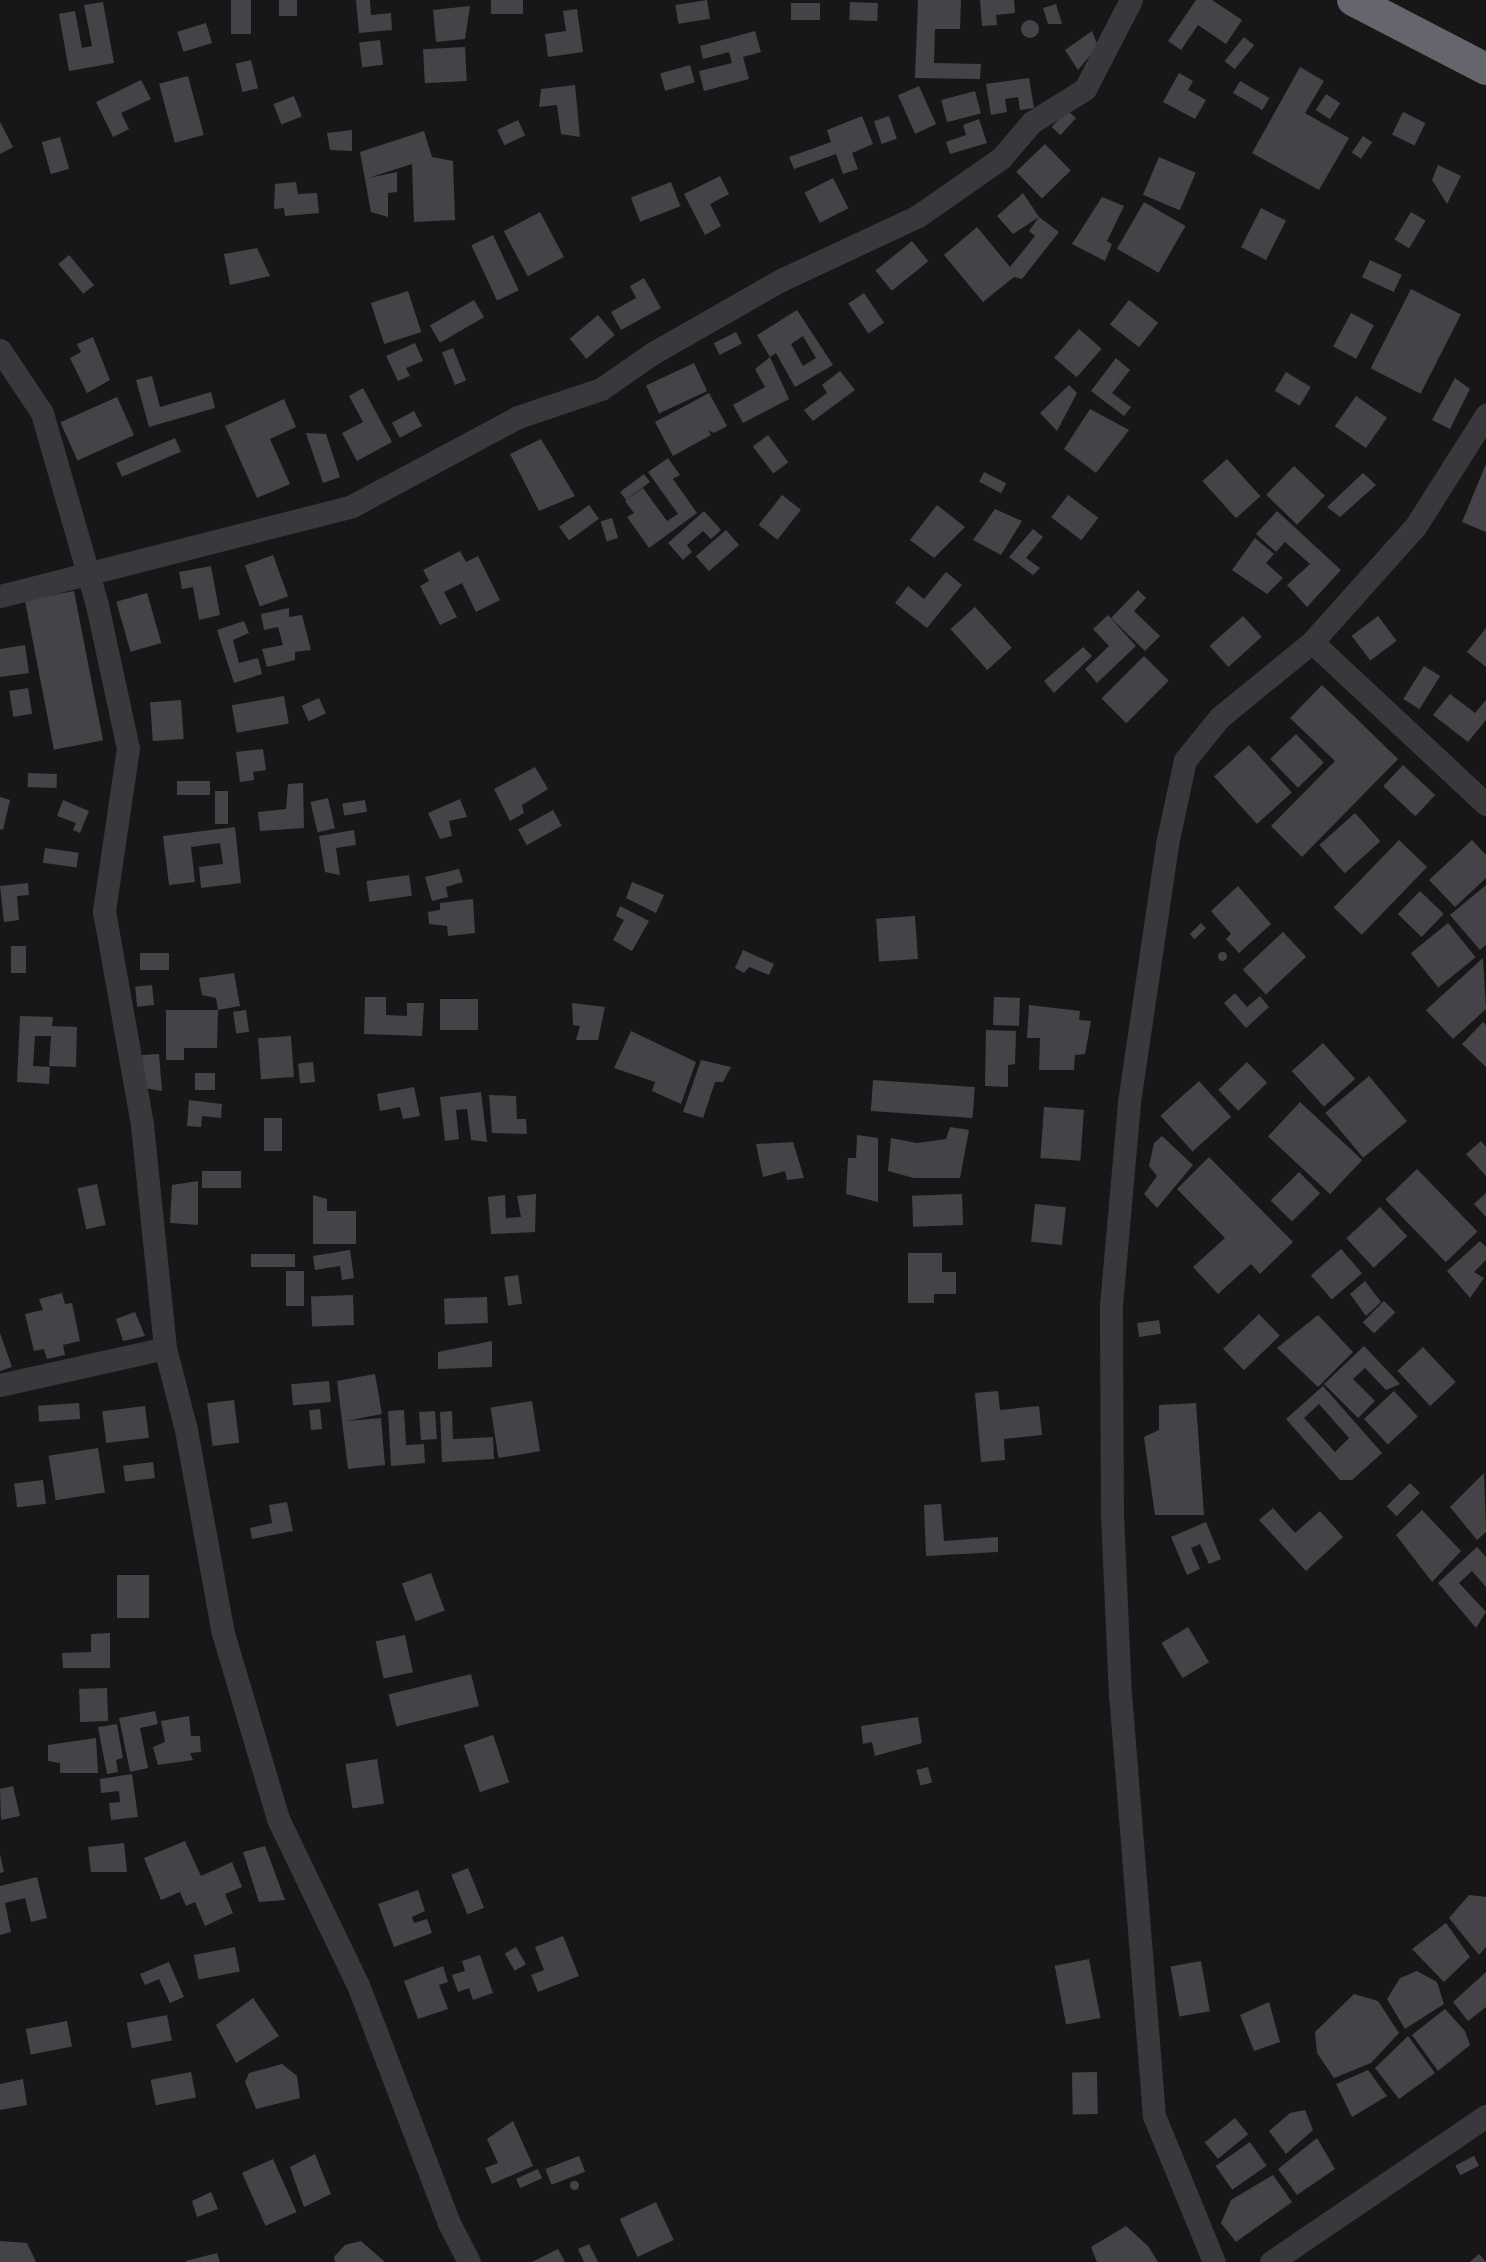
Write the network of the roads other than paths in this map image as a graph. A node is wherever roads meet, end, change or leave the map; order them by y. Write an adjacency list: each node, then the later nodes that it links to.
1 (1131, 0): 6 (street)
2 (1353, 0): 3 (highway)
3 (1486, 69)
4 (0, 350): 6 (street)
5 (1486, 415): 8 (street)
6 (89, 576): 7 (street); 10 (street)
7 (0, 596)
8 (1312, 642): 9 (street); 14 (street)
9 (1486, 804)
10 (165, 1348): 11 (street); 13 (street)
11 (0, 1385)
12 (1486, 2116): 15 (street)
13 (469, 2262)
14 (1214, 2262)
15 (1270, 2262)

